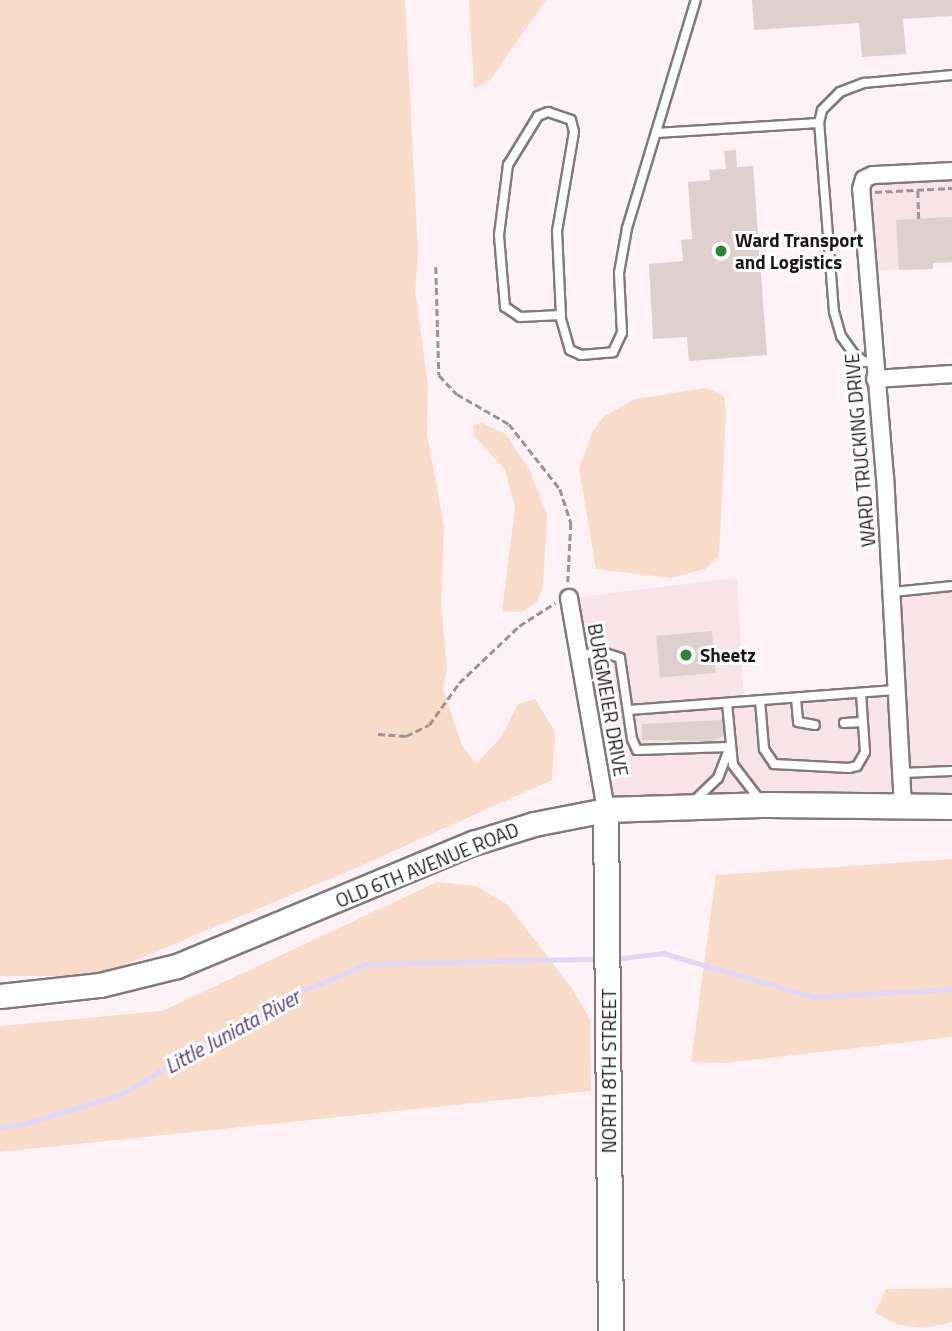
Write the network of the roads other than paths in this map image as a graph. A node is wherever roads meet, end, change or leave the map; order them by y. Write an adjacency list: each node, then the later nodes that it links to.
1 (696, 0): 4 (lane)
2 (952, 75): 3 (lane)
3 (819, 123): 4 (lane); 7 (lane)
4 (656, 133): 6 (lane)
5 (952, 171): 7 (street, WARD TRUCKING DRIVE)
6 (561, 315): 6 (lane)
7 (874, 360): 9 (street, WARD TRUCKING DRIVE)
8 (952, 374): 9 (street)
9 (875, 379): 11 (street, WARD TRUCKING DRIVE)
10 (952, 586): 11 (lane)
11 (892, 592): 14 (street, WARD TRUCKING DRIVE)
12 (569, 598): 13 (street, BURGMEIER DRIVE)
13 (578, 655): 19 (lane); 30 (street, BURGMEIER DRIVE)
14 (898, 690): 15 (lane); 25 (street, WARD TRUCKING DRIVE)
15 (861, 693): 16 (lane); 20 (lane)
16 (796, 698): 17 (lane); 22 (lane)
17 (760, 700): 18 (lane); 20 (lane)
18 (727, 703): 19 (lane); 23 (lane)
19 (629, 710): 23 (lane)
20 (863, 722): 21 (lane)
21 (844, 723)
22 (815, 725)
23 (730, 747): 26 (lane); 27 (lane)
24 (952, 771): 25 (lane)
25 (901, 773): 28 (street, WARD TRUCKING DRIVE)
26 (769, 805): 27 (main road, OLD 6TH AVENUE ROAD); 28 (main road, OLD 6TH AVENUE ROAD)
27 (690, 807): 30 (main road, OLD 6TH AVENUE ROAD)
28 (903, 807): 29 (main road, OLD 6TH AVENUE ROAD)
29 (952, 807)
30 (606, 810): 31 (main road, OLD 6TH AVENUE ROAD); 32 (main road, NORTH 8TH STREET)
31 (0, 996)
32 (611, 1331)

